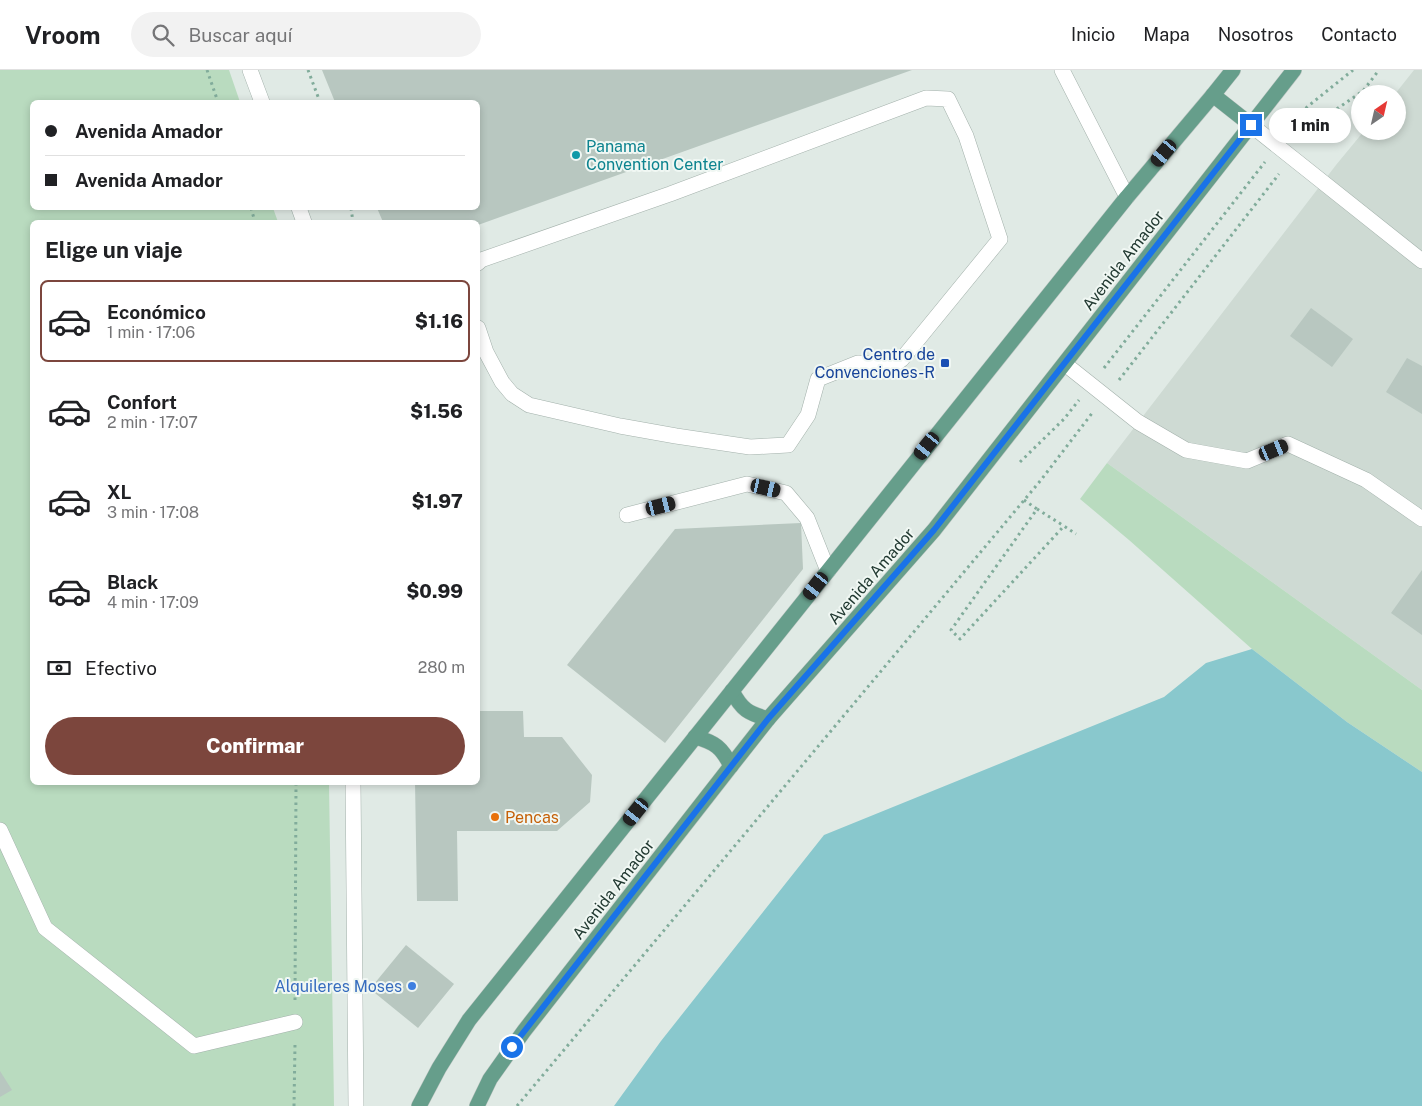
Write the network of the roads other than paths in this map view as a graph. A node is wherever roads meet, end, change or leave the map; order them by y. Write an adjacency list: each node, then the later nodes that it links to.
1 (250, 70): 6 (street)
2 (1062, 70): 8 (street)
3 (1233, 70): 5 (main road, Avenida Amador)
4 (1294, 70): 7 (main road, Avenida Amador)
5 (1214, 95): 7 (main road); 8 (main road, Avenida Amador)
6 (261, 100)
7 (1251, 125): 10 (street); 12 (main road, Avenida Amador)
8 (1127, 197): 15 (main road, Avenida Amador)
9 (480, 261): 11 (street)
10 (1422, 261)
11 (482, 352)
12 (1065, 364): 14 (street); 17 (main road, Avenida Amador)
13 (627, 515): 15 (street)
14 (1422, 519)
15 (828, 571): 16 (main road, Avenida Amador)
16 (732, 691): 17 (main road); 18 (main road, Avenida Amador)
17 (768, 719): 19 (main road, Avenida Amador)
18 (696, 738): 19 (main road); 24 (main road, Avenida Amador)
19 (731, 766): 25 (main road, Avenida Amador)
20 (353, 785): 23 (street)
21 (0, 830): 22 (street)
22 (295, 1022)
23 (356, 1106)
24 (420, 1106)
25 (477, 1106)

